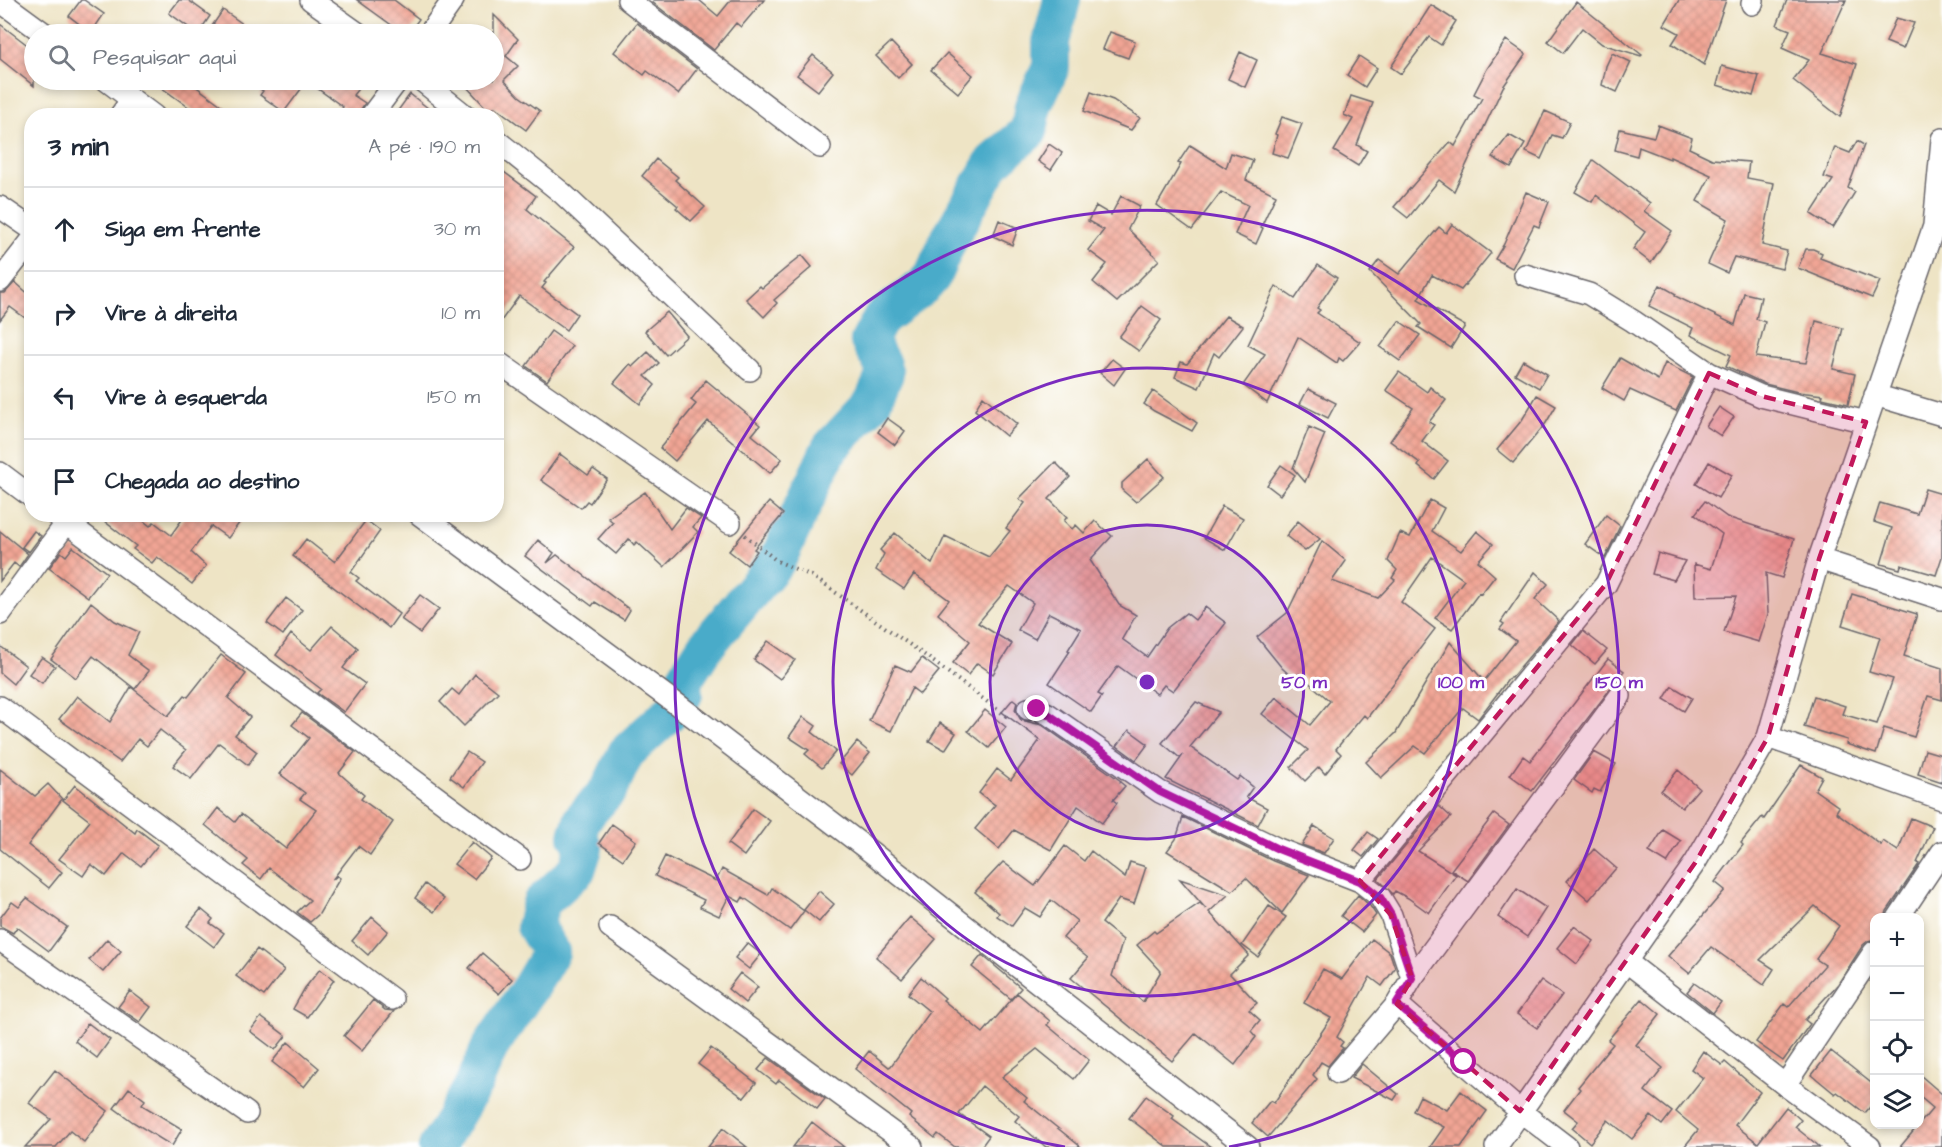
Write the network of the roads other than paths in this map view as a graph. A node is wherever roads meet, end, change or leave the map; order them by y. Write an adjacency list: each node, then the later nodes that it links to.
1 (310, 0): 6 (street)
2 (453, 0): 7 (street)
3 (628, 0): 16 (street)
4 (0, 1): 5 (street)
5 (31, 24)
6 (345, 24)
7 (436, 24)
8 (113, 90): 11 (street)
9 (390, 90): 12 (street)
10 (434, 90): 13 (street)
11 (126, 107)
12 (377, 108)
13 (456, 108)
14 (1942, 139): 18 (street)
15 (504, 146): 24 (street)
16 (820, 147)
17 (0, 207): 19 (street)
18 (1938, 218): 26 (street)
19 (24, 224)
20 (24, 250): 22 (street)
21 (1525, 275): 25 (street)
22 (0, 281)
23 (504, 367): 34 (street)
24 (750, 370)
25 (1708, 374): 28 (street); 45 (street)
26 (1875, 395): 27 (street); 28 (street)
27 (1942, 415)
28 (1866, 422): 35 (street)
29 (0, 473): 30 (street)
30 (24, 491)
31 (62, 522): 37 (street)
32 (72, 522): 44 (street)
33 (430, 522): 59 (street)
34 (730, 523)
35 (1819, 559): 36 (street); 41 (street)
36 (1942, 599)
37 (0, 614)
38 (1620, 696): 51 (street)
39 (0, 707): 52 (street)
40 (1028, 709): 45 (street)
41 (1768, 737): 42 (street); 50 (street)
42 (1942, 799)
43 (1942, 852): 46 (street)
44 (520, 859)
45 (1360, 881): 51 (street)
46 (1901, 913)
47 (610, 927): 58 (street)
48 (0, 940): 57 (street)
49 (1870, 959): 55 (street)
50 (1627, 962): 55 (street); 56 (street)
51 (1412, 978): 53 (street)
52 (392, 999)
53 (1396, 1004): 54 (street); 56 (street)
54 (1338, 1073)
55 (1785, 1085): 62 (street)
56 (1520, 1111): 60 (street); 61 (street)
57 (247, 1113)
58 (912, 1147)
59 (1248, 1147)
60 (1496, 1147)
61 (1567, 1147)
62 (1870, 1147)

